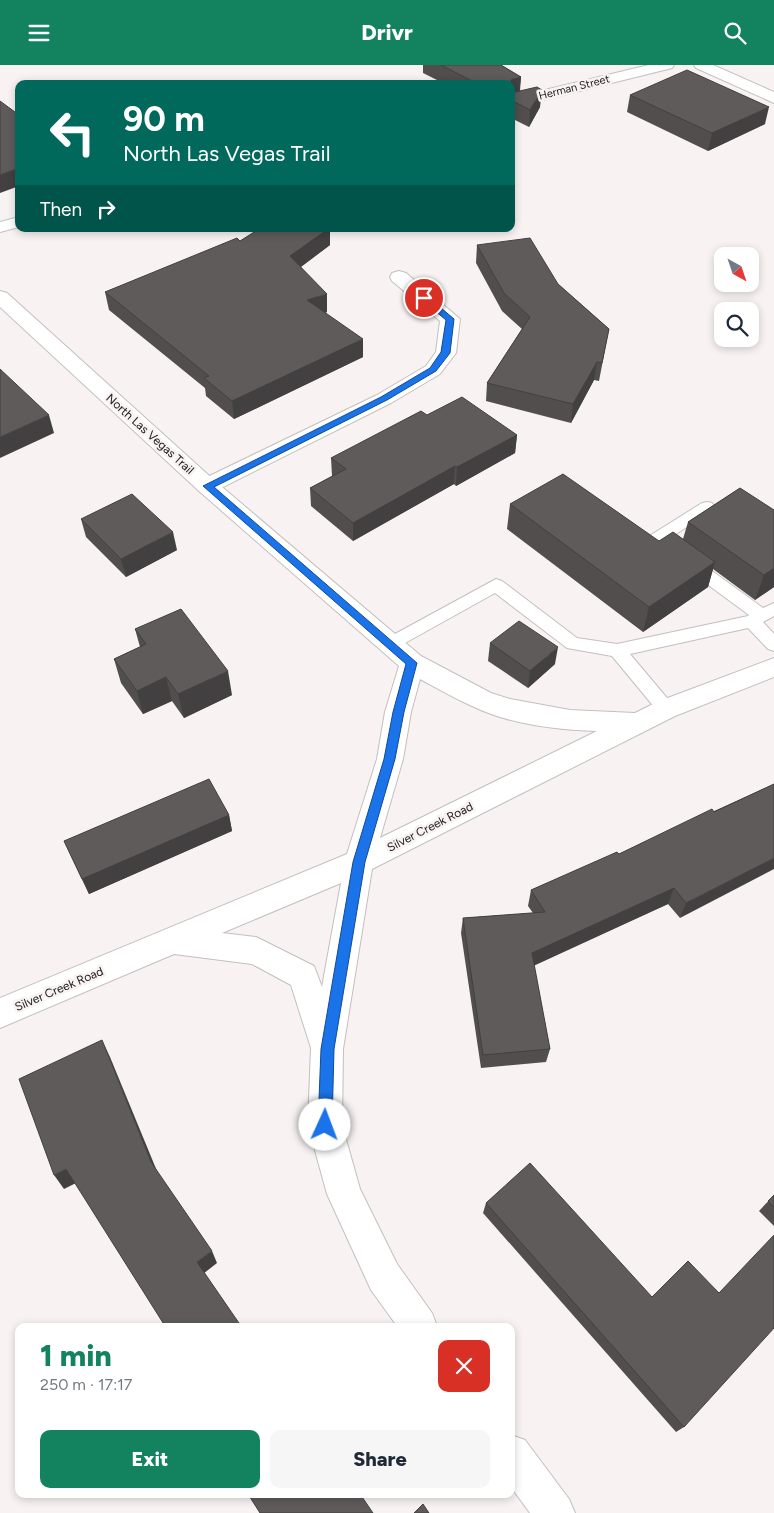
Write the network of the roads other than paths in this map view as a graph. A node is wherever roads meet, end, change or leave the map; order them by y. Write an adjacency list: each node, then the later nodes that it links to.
1 (667, 65): 4 (street, Herman Street)
2 (701, 65): 3 (street)
3 (774, 98)
4 (515, 102)
5 (15, 223): 6 (street)
6 (0, 227)
7 (399, 277): 9 (street)
8 (0, 297): 9 (street, North Las Vegas Trail)
9 (207, 486): 12 (street, North Las Vegas Trail)
10 (708, 507): 11 (lane)
11 (763, 615): 13 (lane); 14 (lane)
12 (390, 644): 14 (lane); 15 (street, North Las Vegas Trail)
13 (774, 645)
14 (617, 650): 17 (lane)
15 (412, 663): 18 (street, North Las Vegas Trail); 19 (street)
16 (774, 667): 17 (street, Silver Creek Road)
17 (666, 709): 18 (street, Silver Creek Road)
18 (639, 723): 19 (street, Silver Creek Road)
19 (359, 862): 20 (street, Silver Creek Road); 22 (street)
20 (172, 941): 21 (street, Silver Creek Road); 22 (street)
21 (0, 1013)
22 (327, 1049): 23 (street)
23 (417, 1323)
24 (515, 1459): 25 (street)
25 (555, 1513)

